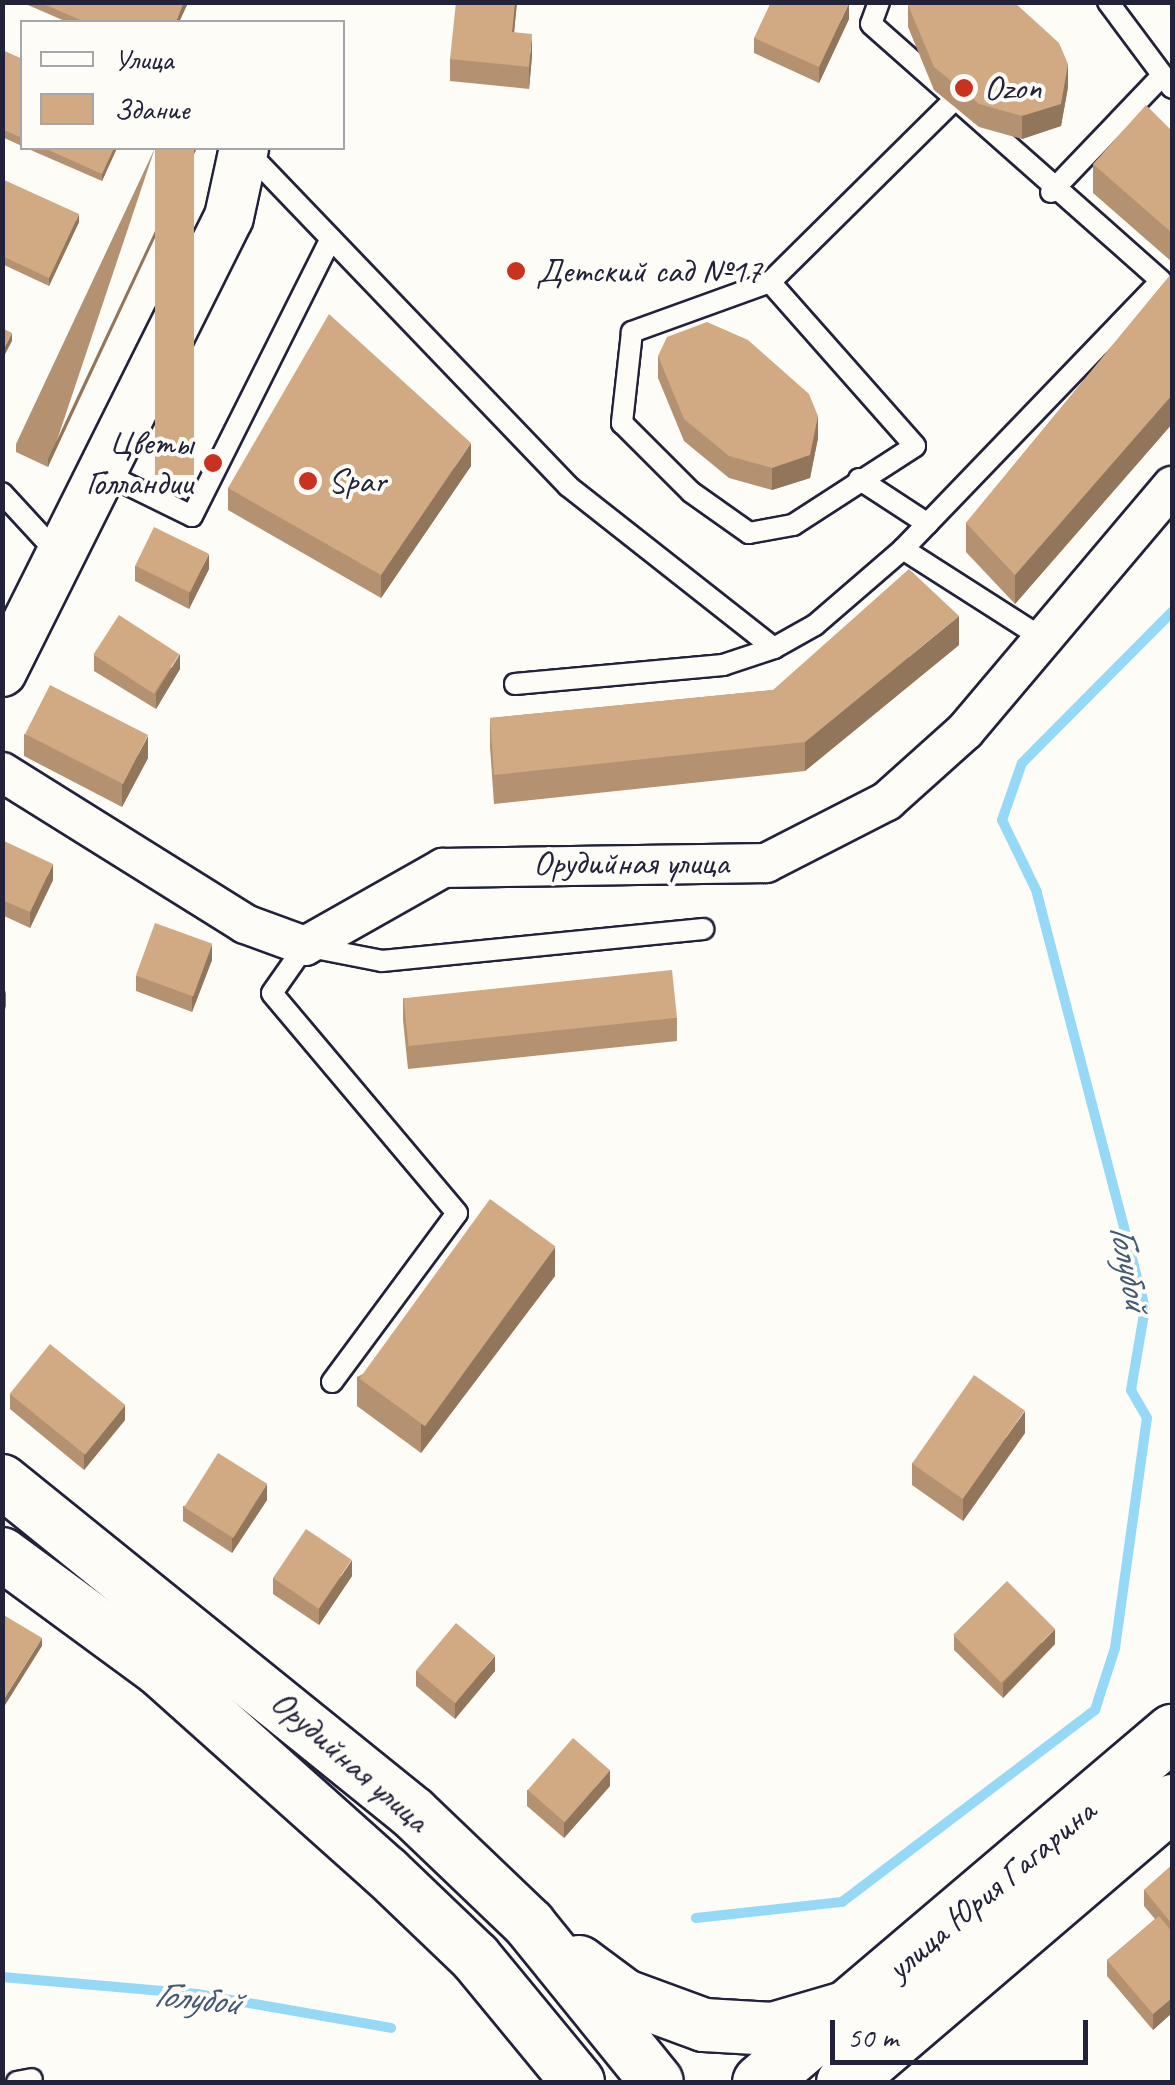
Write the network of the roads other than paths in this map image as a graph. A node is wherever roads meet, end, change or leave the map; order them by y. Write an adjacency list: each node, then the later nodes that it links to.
1 (879, 2): 4 (lane)
2 (1108, 2): 3 (lane)
3 (1166, 83): 7 (lane)
4 (954, 100): 7 (lane); 9 (lane)
5 (244, 150): 10 (street)
6 (246, 150): 8 (lane)
7 (1051, 192): 14 (lane)
8 (331, 239): 10 (lane); 18 (lane)
9 (770, 282): 11 (lane); 11 (lane)
10 (102, 472): 16 (street)
11 (859, 479): 14 (lane)
12 (1172, 486): 17 (street, Орудийная улица)
13 (2, 494): 16 (lane)
14 (928, 524): 15 (lane)
15 (903, 549): 17 (lane); 18 (lane)
16 (60, 556): 19 (street)
17 (1042, 638): 23 (street, Орудийная улица)
18 (774, 648): 20 (lane)
19 (2, 672)
20 (515, 684)
21 (2, 772): 23 (street)
22 (703, 929): 23 (lane)
23 (305, 946): 24 (lane)
24 (332, 1382)
25 (2, 1481): 29 (main road, Орудийная улица)
26 (2, 1554): 30 (main road, Орудийная улица)
27 (1172, 1732): 31 (main road, улица Юрия Гагарина)
28 (1172, 1802): 31 (main road, улица Юрия Гагарина)
29 (529, 1924): 31 (main road); 34 (main road, Орудийная улица)
30 (475, 1957): 32 (main road); 33 (main road, Орудийная улица)
31 (868, 2044): 35 (main road, улица Юрия Гагарина); 36 (main road, улица Юрия Гагарина)
32 (534, 2082)
33 (578, 2082)
34 (657, 2082)
35 (760, 2082)
36 (844, 2082)

